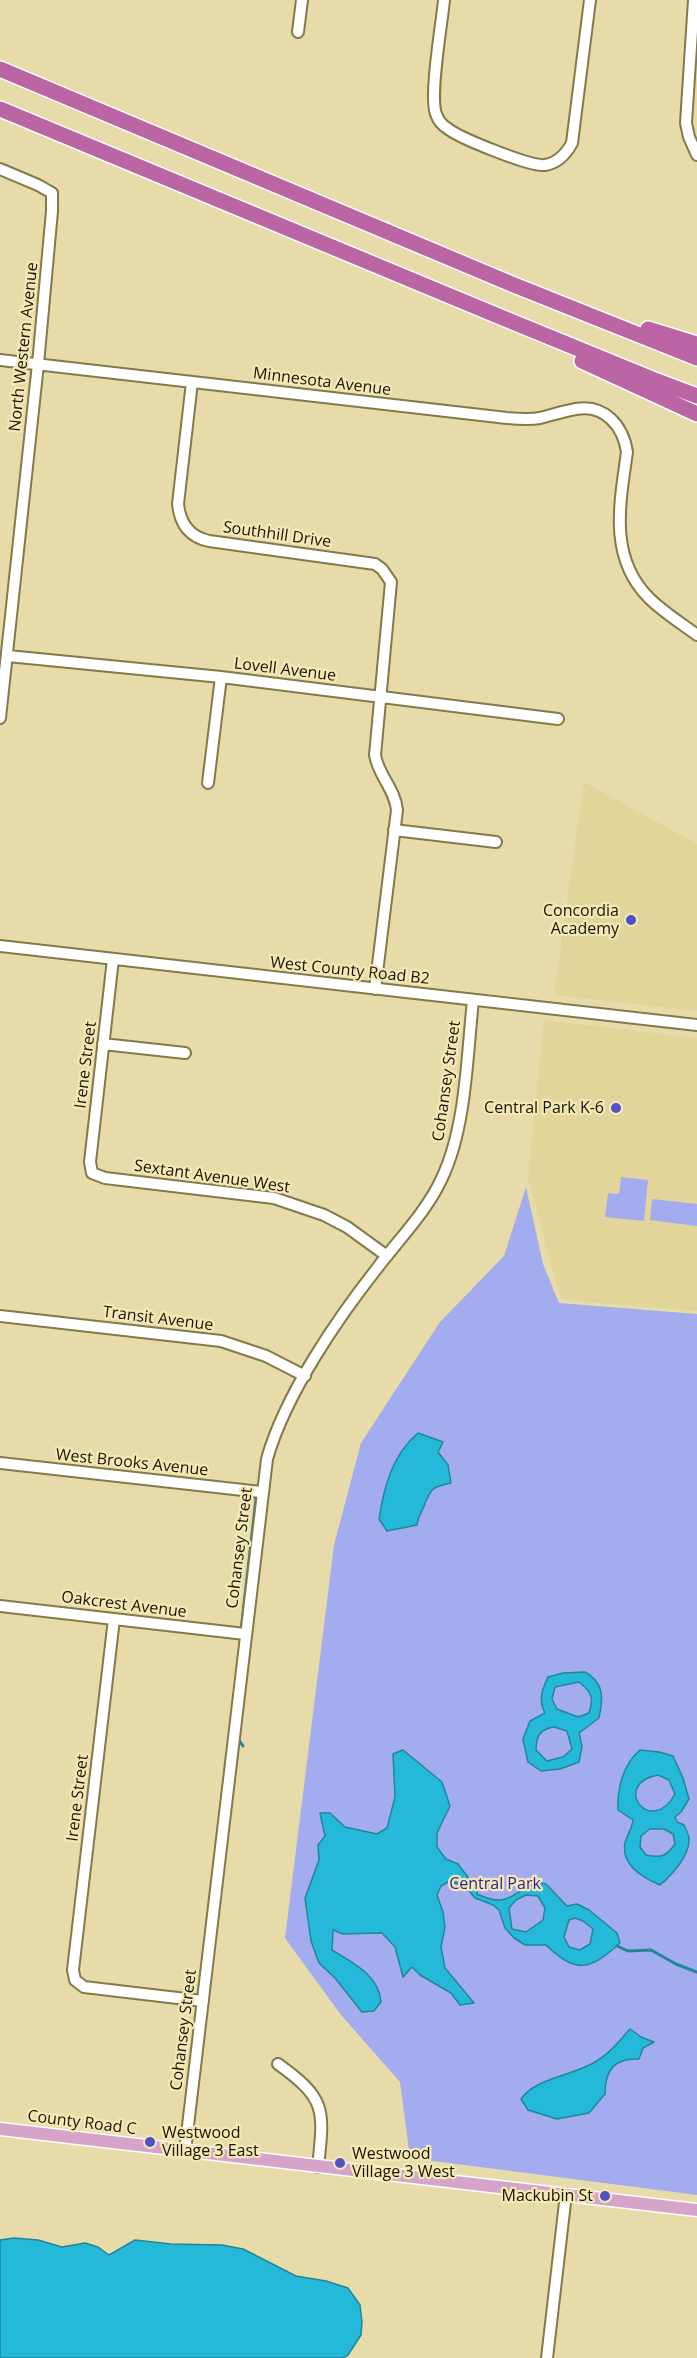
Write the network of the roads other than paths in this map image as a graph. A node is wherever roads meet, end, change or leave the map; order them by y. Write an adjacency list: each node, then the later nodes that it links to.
1 (302, 0): 5 (street)
2 (444, 0): 3 (street)
3 (590, 0)
4 (694, 0): 8 (street)
5 (298, 32)
6 (0, 69): 10 (highway)
7 (0, 109): 11 (highway)
8 (697, 155)
9 (0, 169): 15 (street, North Western Avenue)
10 (514, 285): 12 (highway); 13 (highway)
11 (503, 318): 17 (highway); 18 (highway)
12 (697, 344)
13 (697, 357)
14 (0, 360): 15 (street, Minnesota Avenue)
15 (38, 364): 16 (street, Minnesota Avenue); 20 (street, North Western Avenue)
16 (192, 382): 19 (street, Minnesota Avenue); 22 (street, Southhill Drive)
17 (697, 396)
18 (697, 414)
19 (697, 635)
20 (8, 656): 21 (street, Lovell Avenue); 23 (street, North Western Avenue)
21 (220, 677): 22 (street, Lovell Avenue); 25 (street)
22 (379, 698): 24 (street, Lovell Avenue); 26 (street)
23 (0, 718)
24 (558, 719)
25 (208, 783)
26 (394, 830): 27 (street); 30 (street)
27 (496, 842)
28 (0, 946): 29 (street, West County Road B2)
29 (113, 959): 30 (street, West County Road B2); 33 (street, Irene Street)
30 (375, 989): 31 (street, West County Road B2)
31 (473, 1000): 32 (street, West County Road B2); 36 (street, Cohansey Street)
32 (697, 1025)
33 (103, 1044): 34 (street); 35 (street, Irene Street)
34 (185, 1053)
35 (92, 1173): 36 (street, Sextant Avenue West)
36 (387, 1256): 38 (street, Cohansey Street)
37 (0, 1316): 38 (street, Transit Avenue)
38 (305, 1376): 40 (street, Cohansey Street)
39 (0, 1463): 40 (street, West Brooks Avenue)
40 (261, 1492): 43 (street, Cohansey Street)
41 (0, 1606): 42 (street, Oakcrest Avenue)
42 (114, 1619): 43 (street, Oakcrest Avenue); 44 (street, Irene Street)
43 (245, 1634): 44 (street, Cohansey Street)
44 (203, 2001): 47 (street, Cohansey Street)
45 (278, 2064): 48 (street)
46 (0, 2129): 47 (main road, County Road C)
47 (185, 2151): 48 (main road, County Road C)
48 (318, 2167): 49 (main road, County Road C)
49 (566, 2194): 50 (main road, County Road C); 51 (street)
50 (697, 2210)
51 (547, 2358)

